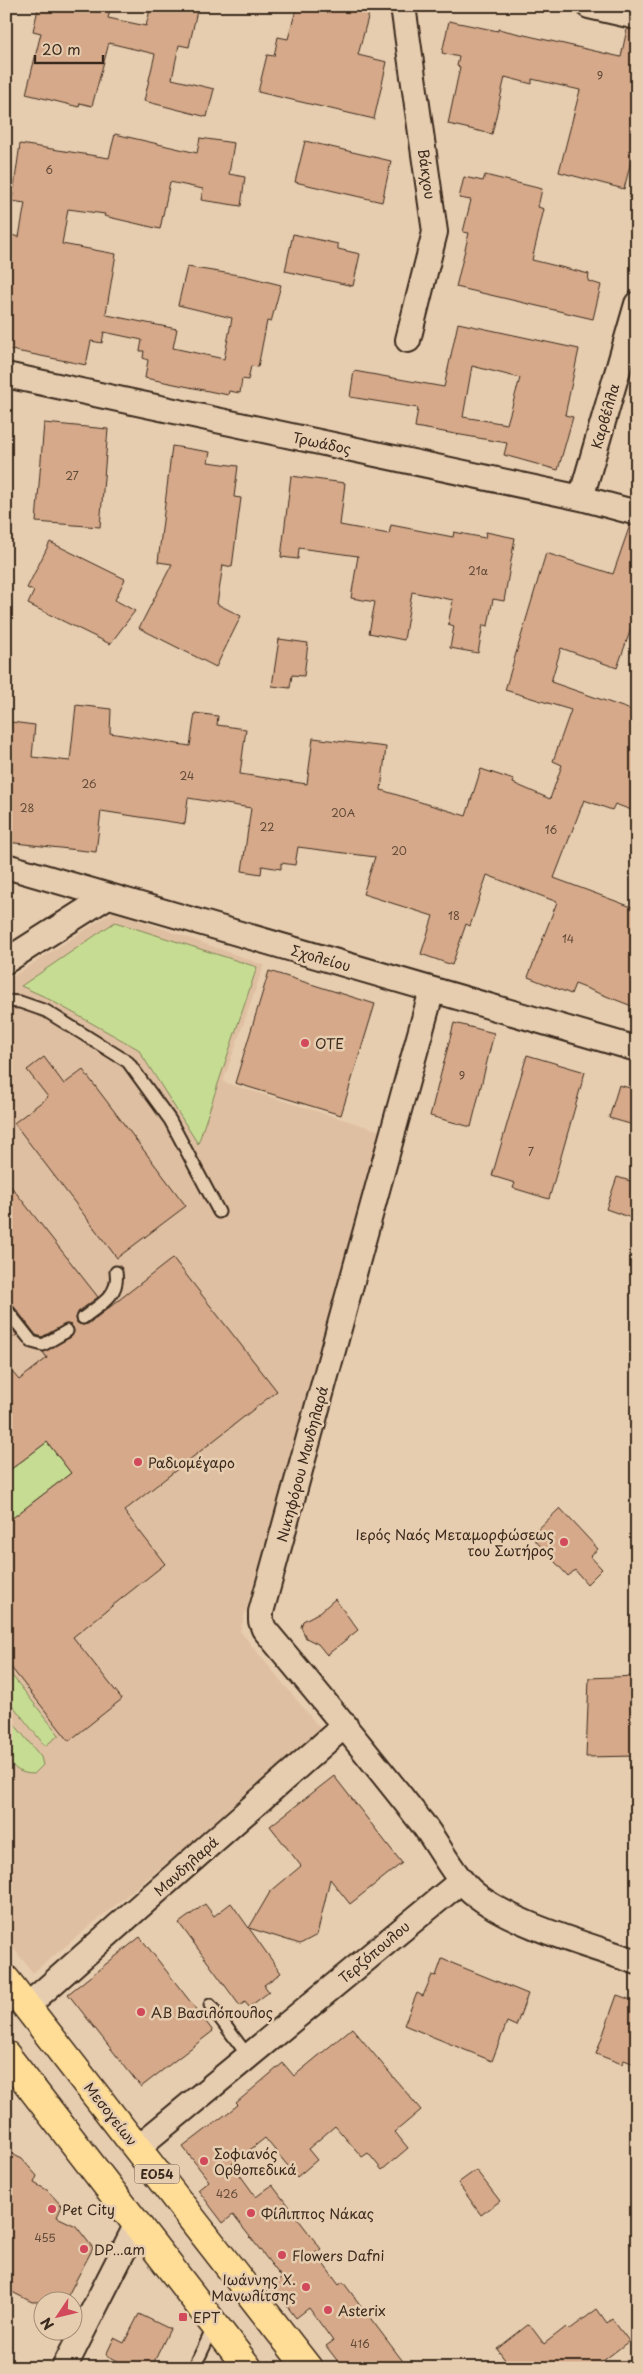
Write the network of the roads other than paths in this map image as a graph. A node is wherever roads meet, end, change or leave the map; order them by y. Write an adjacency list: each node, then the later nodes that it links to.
1 (403, 6): 5 (street, Βάκχου)
2 (589, 6): 3 (street)
3 (637, 17)
4 (637, 304): 7 (street, Καρβέλλα)
5 (408, 340)
6 (6, 375): 7 (street, Τρωάδος)
7 (581, 498): 8 (street, Τρωάδος)
8 (637, 513)
9 (6, 866): 10 (street, Σχολείου)
10 (108, 896): 11 (street); 12 (street, Σχολείου)
11 (6, 962)
12 (432, 990): 14 (street, Σχολείου); 20 (street, Νικηφόρου Μανδηλαρά)
13 (6, 1001): 15 (lane)
14 (637, 1050)
15 (219, 1212)
16 (116, 1272): 18 (lane)
17 (6, 1309): 19 (lane)
18 (83, 1318)
19 (67, 1330)
20 (345, 1725): 21 (street, Νικηφόρου Μανδηλαρά); 25 (street, Μανδηλαρά)
21 (461, 1881): 22 (street); 27 (street, Τερζόπουλου)
22 (637, 1962)
23 (6, 1980): 25 (main road, Μεσογείων / ΕΟ54)
24 (210, 2005): 27 (lane)
25 (27, 2006): 28 (main road, Μεσογείων / ΕΟ54)
26 (6, 2055): 29 (main road)
27 (248, 2056): 28 (street, Τερζόπουλου)
28 (137, 2148): 34 (main road, Μεσογείων / ΕΟ54)
29 (137, 2224): 30 (main road); 31 (street)
30 (215, 2324): 32 (lane); 33 (main road)
31 (64, 2368)
32 (194, 2368)
33 (248, 2368)
34 (308, 2368)

